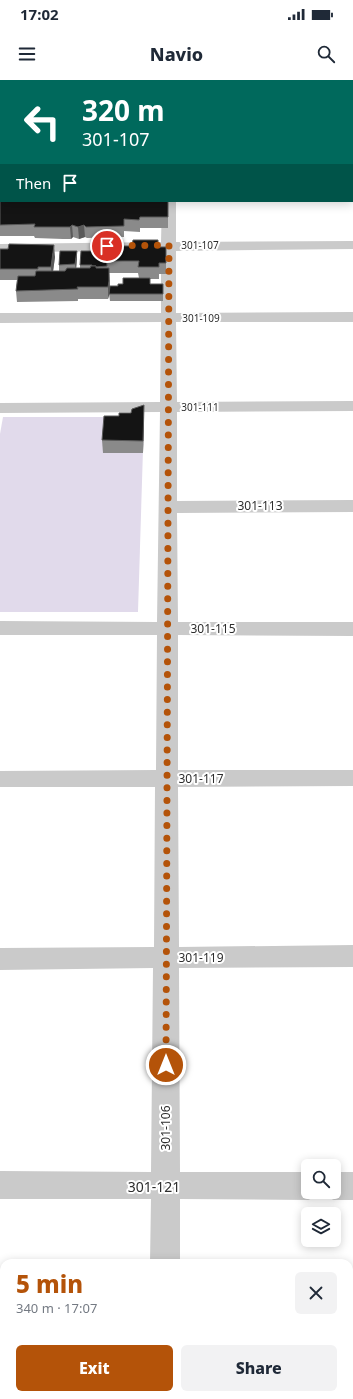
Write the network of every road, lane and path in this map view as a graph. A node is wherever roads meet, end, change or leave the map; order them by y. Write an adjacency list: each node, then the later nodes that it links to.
1 (169, 202): 2 (street, 301-106)
2 (169, 245): 3 (street, 301-107); 4 (street, 301-107); 7 (street, 301-106)
3 (353, 245)
4 (0, 248)
5 (353, 317): 7 (street, 301-109)
6 (0, 318): 7 (street, 301-109)
7 (169, 318): 9 (street, 301-106)
8 (353, 406): 9 (street, 301-111)
9 (168, 407): 10 (street, 301-111); 11 (street, 301-106)
10 (0, 408)
11 (168, 506): 12 (street, 301-113); 14 (street, 301-106)
12 (353, 506)
13 (0, 628): 14 (street, 301-115)
14 (167, 628): 15 (street, 301-115); 18 (street, 301-106)
15 (353, 629)
16 (353, 778): 18 (street, 301-117)
17 (0, 779): 18 (street, 301-117)
18 (167, 779): 20 (street, 301-106)
19 (353, 956): 20 (street, 301-119)
20 (166, 958): 21 (street, 301-119); 26 (street, 301-106)
21 (0, 959)
22 (0, 1186): 26 (street, 301-121)
23 (301, 1186): 26 (street, 301-121)
24 (341, 1186): 25 (street)
25 (353, 1186)
26 (165, 1187): 27 (street, 301-106)
27 (165, 1259)

